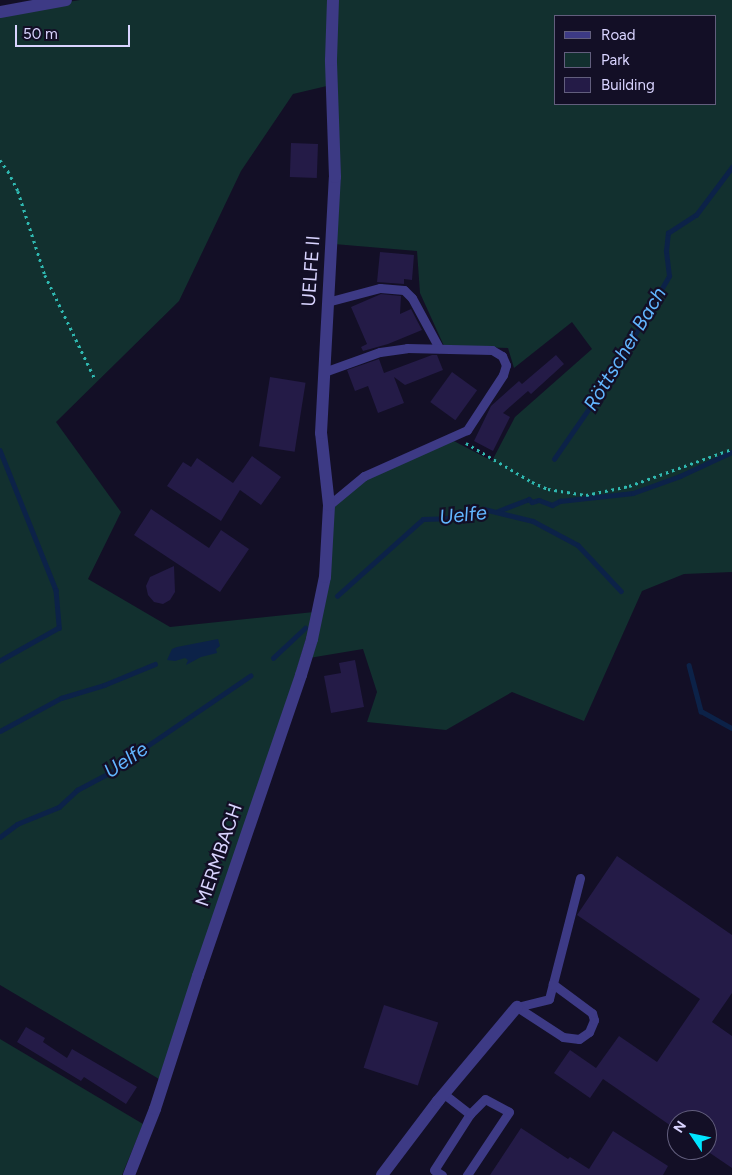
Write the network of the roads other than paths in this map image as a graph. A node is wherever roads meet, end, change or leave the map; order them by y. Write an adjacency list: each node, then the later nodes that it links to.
1 (66, 0): 3 (street)
2 (333, 0): 4 (street, UELFE II)
3 (0, 12)
4 (328, 302): 5 (lane); 6 (street, UELFE II)
5 (439, 348): 6 (lane); 7 (lane)
6 (324, 372): 7 (street, UELFE II)
7 (329, 505): 8 (street, UELFE II)
8 (328, 543): 14 (street, MERMBACH)
9 (580, 878): 10 (lane)
10 (553, 984): 11 (lane); 11 (lane)
11 (517, 1007): 12 (street)
12 (444, 1094): 13 (lane); 15 (street)
13 (470, 1114): 16 (lane); 17 (lane)
14 (129, 1175)
15 (382, 1175)
16 (442, 1175)
17 (467, 1175)

